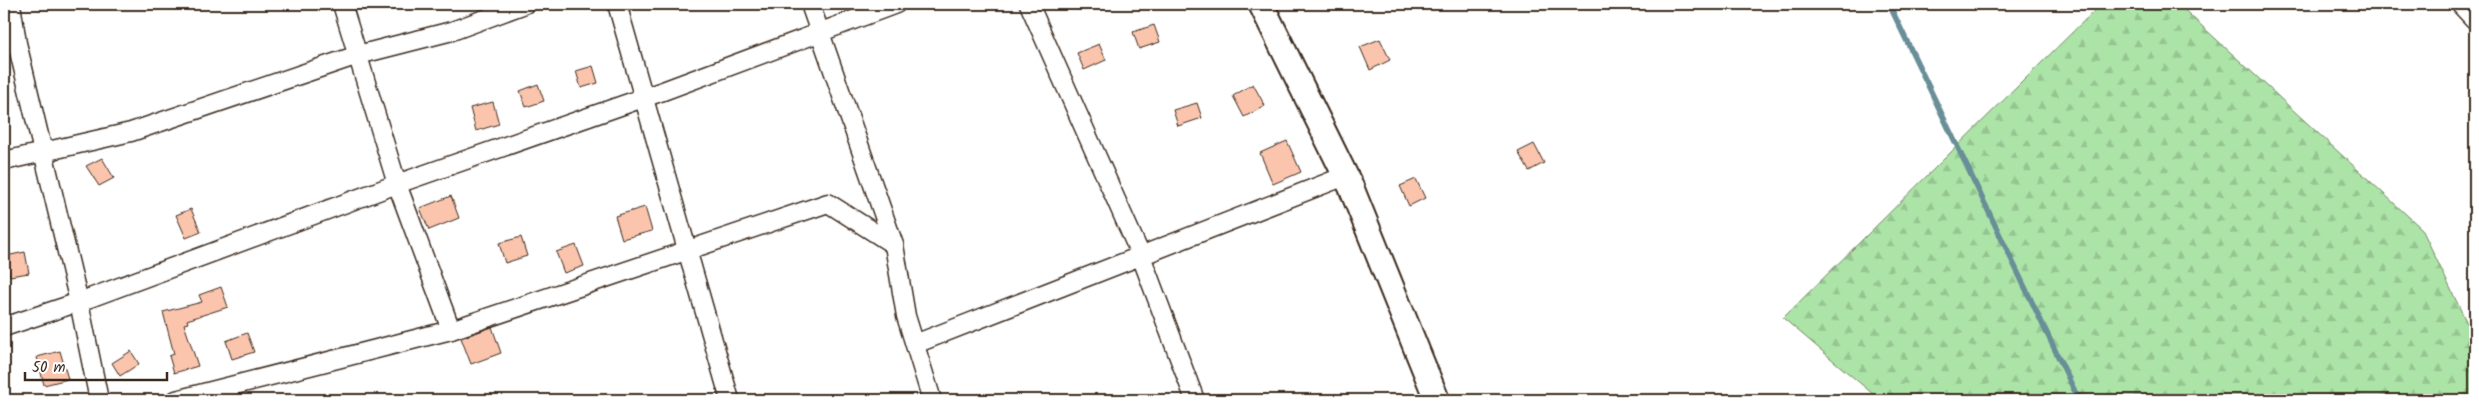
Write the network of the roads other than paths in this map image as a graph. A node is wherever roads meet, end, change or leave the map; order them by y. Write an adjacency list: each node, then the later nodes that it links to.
1 (11, 4): 14 (street)
2 (342, 4): 12 (street)
3 (525, 4): 12 (street)
4 (617, 4): 13 (street)
5 (810, 4): 11 (street)
6 (896, 4): 11 (street)
7 (1029, 4): 20 (street)
8 (1261, 4): 16 (street)
9 (2460, 4): 10 (street)
10 (2475, 20)
11 (819, 33): 13 (street); 18 (street)
12 (358, 55): 14 (street); 17 (street)
13 (645, 98): 17 (street); 19 (street)
14 (43, 152): 15 (street); 21 (street)
15 (4, 161)
16 (1345, 176): 20 (street); 30 (street)
17 (397, 184): 21 (street); 23 (street)
18 (894, 245): 19 (street); 24 (street)
19 (686, 251): 23 (street); 27 (street)
20 (1141, 256): 24 (street); 29 (street)
21 (79, 302): 22 (street); 25 (street)
22 (4, 327)
23 (451, 330): 26 (street)
24 (915, 344): 28 (street)
25 (99, 400)
26 (176, 400)
27 (730, 400)
28 (932, 400)
29 (1195, 400)
30 (1437, 400)

